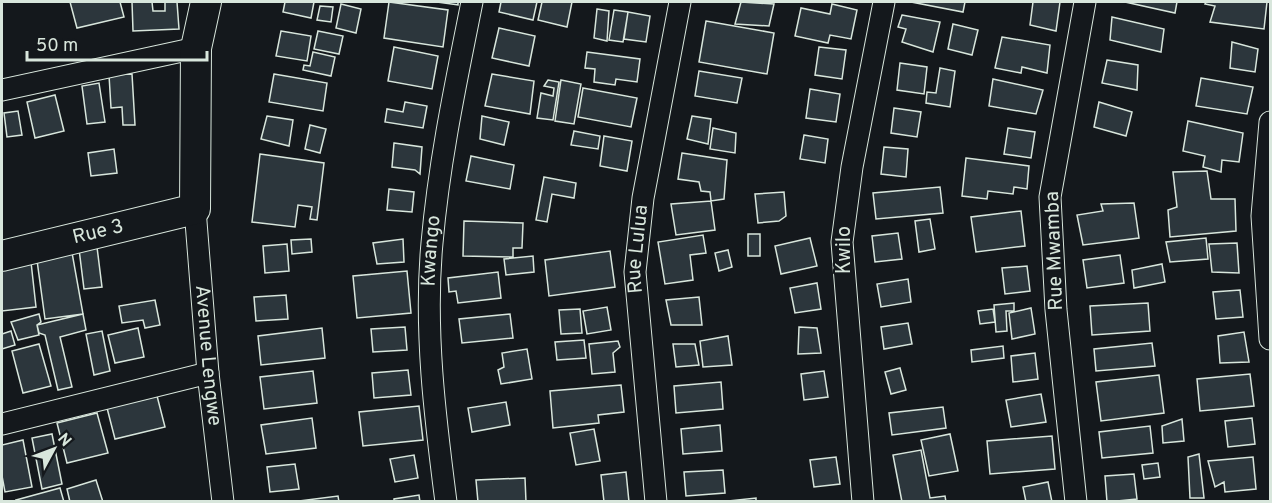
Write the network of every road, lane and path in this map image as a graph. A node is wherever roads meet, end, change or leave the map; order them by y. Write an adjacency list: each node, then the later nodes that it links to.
1 (206, 2): 6 (street)
2 (472, 2): 15 (street, Kwango)
3 (680, 2): 16 (street, Rue Lulua)
4 (884, 2): 17 (street, Kwilo)
5 (1085, 2): 18 (street, Rue Mwamba)
6 (196, 48): 7 (street); 9 (street)
7 (2, 90)
8 (1270, 122): 11 (street)
9 (195, 209): 10 (street, Rue 3); 12 (street, Avenue Lengwe)
10 (2, 256)
11 (1270, 339)
12 (208, 373): 13 (street); 14 (street, Avenue Lengwe)
13 (2, 424)
14 (223, 501)
15 (446, 501)
16 (656, 501)
17 (864, 501)
18 (1076, 501)

